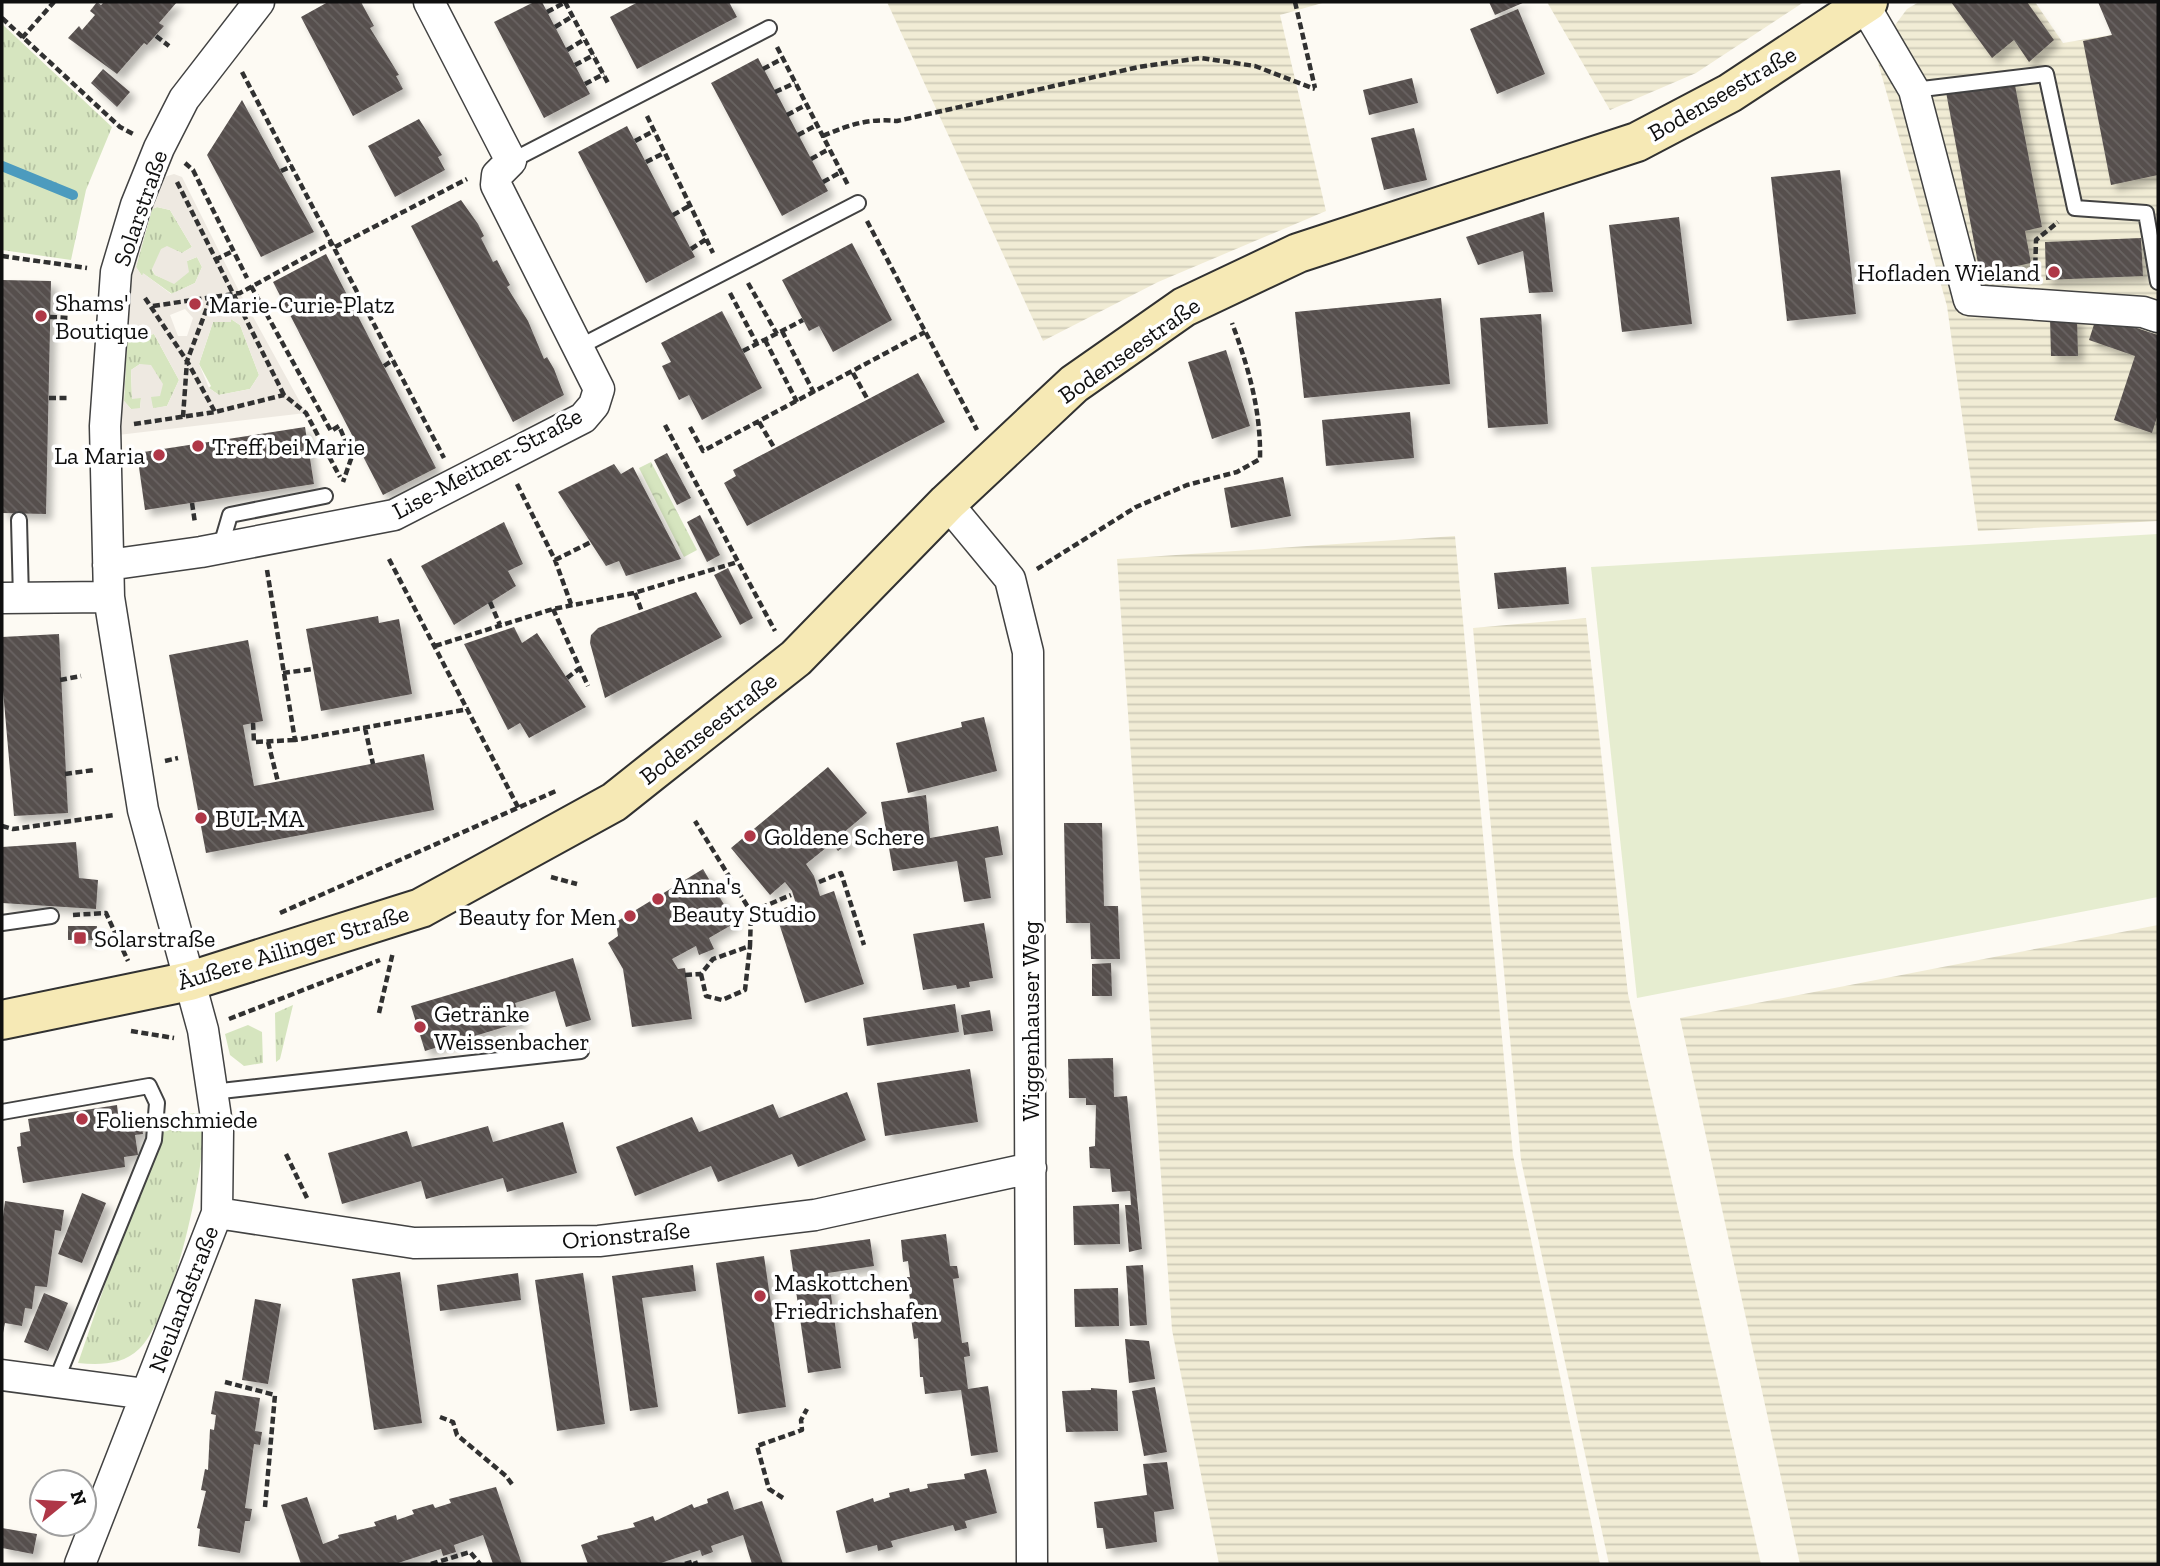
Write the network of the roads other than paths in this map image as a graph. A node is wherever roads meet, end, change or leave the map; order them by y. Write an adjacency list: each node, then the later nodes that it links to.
1 (259, 2): 15 (street, Solarstraße)
2 (429, 2): 6 (street)
3 (1866, 3): 5 (street); 12 (main road, Bodenseestraße)
4 (769, 27): 6 (lane)
5 (1914, 90): 8 (lane); 9 (street)
6 (512, 161): 10 (street, Lise-Meitner-Straße)
7 (858, 203): 10 (lane)
8 (2158, 282)
9 (2158, 317)
10 (579, 347): 14 (street, Lise-Meitner-Straße)
11 (325, 496): 14 (lane)
12 (947, 503): 18 (main road, Bodenseestraße); 26 (street, Wiggenhauser Weg)
13 (19, 520): 17 (lane)
14 (220, 549): 15 (street, Lise-Meitner-Straße)
15 (108, 565): 16 (street, Solarstraße)
16 (109, 597): 17 (street); 21 (street, Solarstraße)
17 (11, 598)
18 (421, 908): 21 (main road, Äußere Ailinger Straße)
19 (51, 916): 20 (lane)
20 (2, 923)
21 (190, 981): 22 (main road, Äußere Ailinger Straße); 24 (street, Neulandstraße)
22 (2, 1020)
23 (581, 1051): 24 (lane)
24 (212, 1092): 27 (street, Neulandstraße)
25 (2, 1112): 29 (lane)
26 (1031, 1168): 27 (street, Orionstraße); 32 (street, Wiggenhauser Weg)
27 (217, 1213): 30 (street, Neulandstraße)
28 (2, 1375): 29 (street)
29 (56, 1381): 30 (street)
30 (146, 1394): 31 (street, Neulandstraße)
31 (84, 1564)
32 (1032, 1564)

